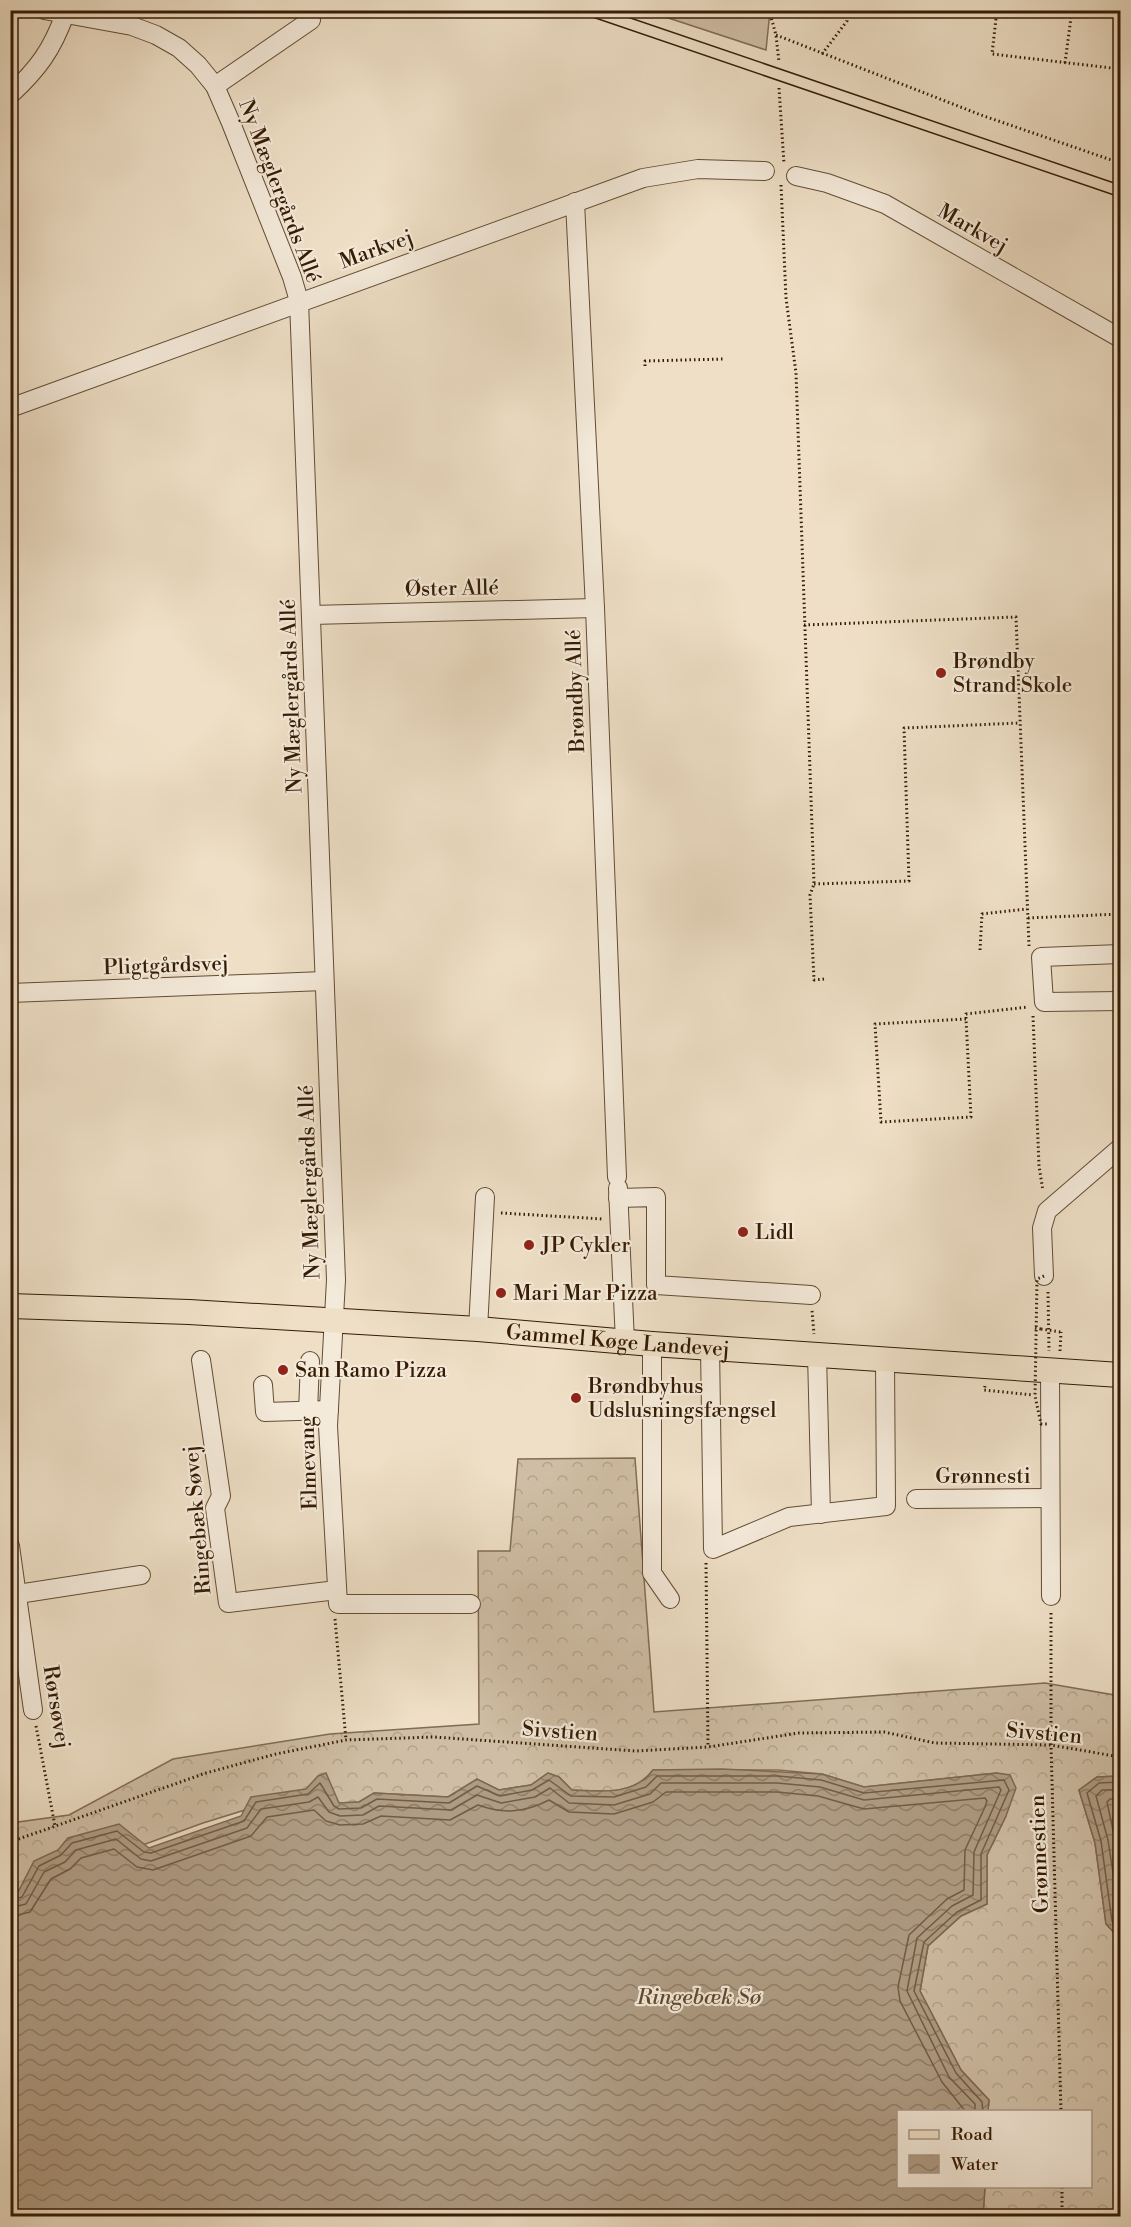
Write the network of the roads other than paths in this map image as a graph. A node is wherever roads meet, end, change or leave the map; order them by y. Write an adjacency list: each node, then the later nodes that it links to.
1 (44, 10): 2 (street, Ny Mæglergårds Allé)
2 (65, 14): 4 (street, Ny Mæglergårds Allé); 5 (street)
3 (311, 20): 4 (street, Ny Mæglergårds Allé)
4 (215, 86): 7 (street, Ny Mæglergårds Allé)
5 (10, 95)
6 (575, 202): 7 (street, Markvej); 8 (street, Markvej); 10 (street, Brøndby Allé)
7 (299, 301): 9 (street, Markvej); 11 (street, Ny Mæglergårds Allé)
8 (1120, 338)
9 (10, 408)
10 (595, 608): 11 (street, Øster Allé); 17 (street, Brøndby Allé)
11 (310, 615): 13 (street, Ny Mæglergårds Allé)
12 (1120, 954): 15 (street)
13 (324, 981): 14 (street, Pligtgårdsvej); 22 (street, Ny Mæglergårds Allé)
14 (10, 993)
15 (1120, 1000)
16 (1120, 1148): 19 (street)
17 (618, 1188): 20 (street); 24 (street, Brøndby Allé)
18 (485, 1204): 23 (street)
19 (1044, 1276)
20 (811, 1295)
21 (10, 1306): 22 (main road, Gammel Køge Landevej)
22 (333, 1321): 23 (main road, Gammel Køge Landevej); 34 (street, Elmevang)
23 (478, 1329): 24 (main road, Gammel Køge Landevej)
24 (625, 1342): 25 (main road, Gammel Køge Landevej)
25 (652, 1344): 26 (main road, Gammel Køge Landevej); 44 (street)
26 (710, 1347): 27 (main road, Gammel Køge Landevej); 38 (street)
27 (816, 1354): 28 (main road, Gammel Køge Landevej); 38 (street)
28 (885, 1359): 31 (main road, Gammel Køge Landevej); 38 (street)
29 (201, 1360): 43 (street, Ringebæk Søvej)
30 (310, 1361): 35 (street)
31 (1050, 1370): 32 (main road, Gammel Køge Landevej); 36 (street, Grønnesti)
32 (1120, 1375)
33 (263, 1385): 35 (street)
34 (329, 1410): 35 (street); 43 (street, Elmevang)
35 (308, 1412)
36 (1050, 1498): 37 (street, Grønnesti); 42 (street, Grønnesti)
37 (916, 1499)
38 (821, 1514)
39 (10, 1546): 41 (street, Rørsøvej)
40 (141, 1575): 41 (street)
41 (18, 1594): 46 (street, Rørsøvej)
42 (1051, 1596)
43 (338, 1597): 45 (street)
44 (670, 1599)
45 (471, 1604)
46 (33, 1710)

